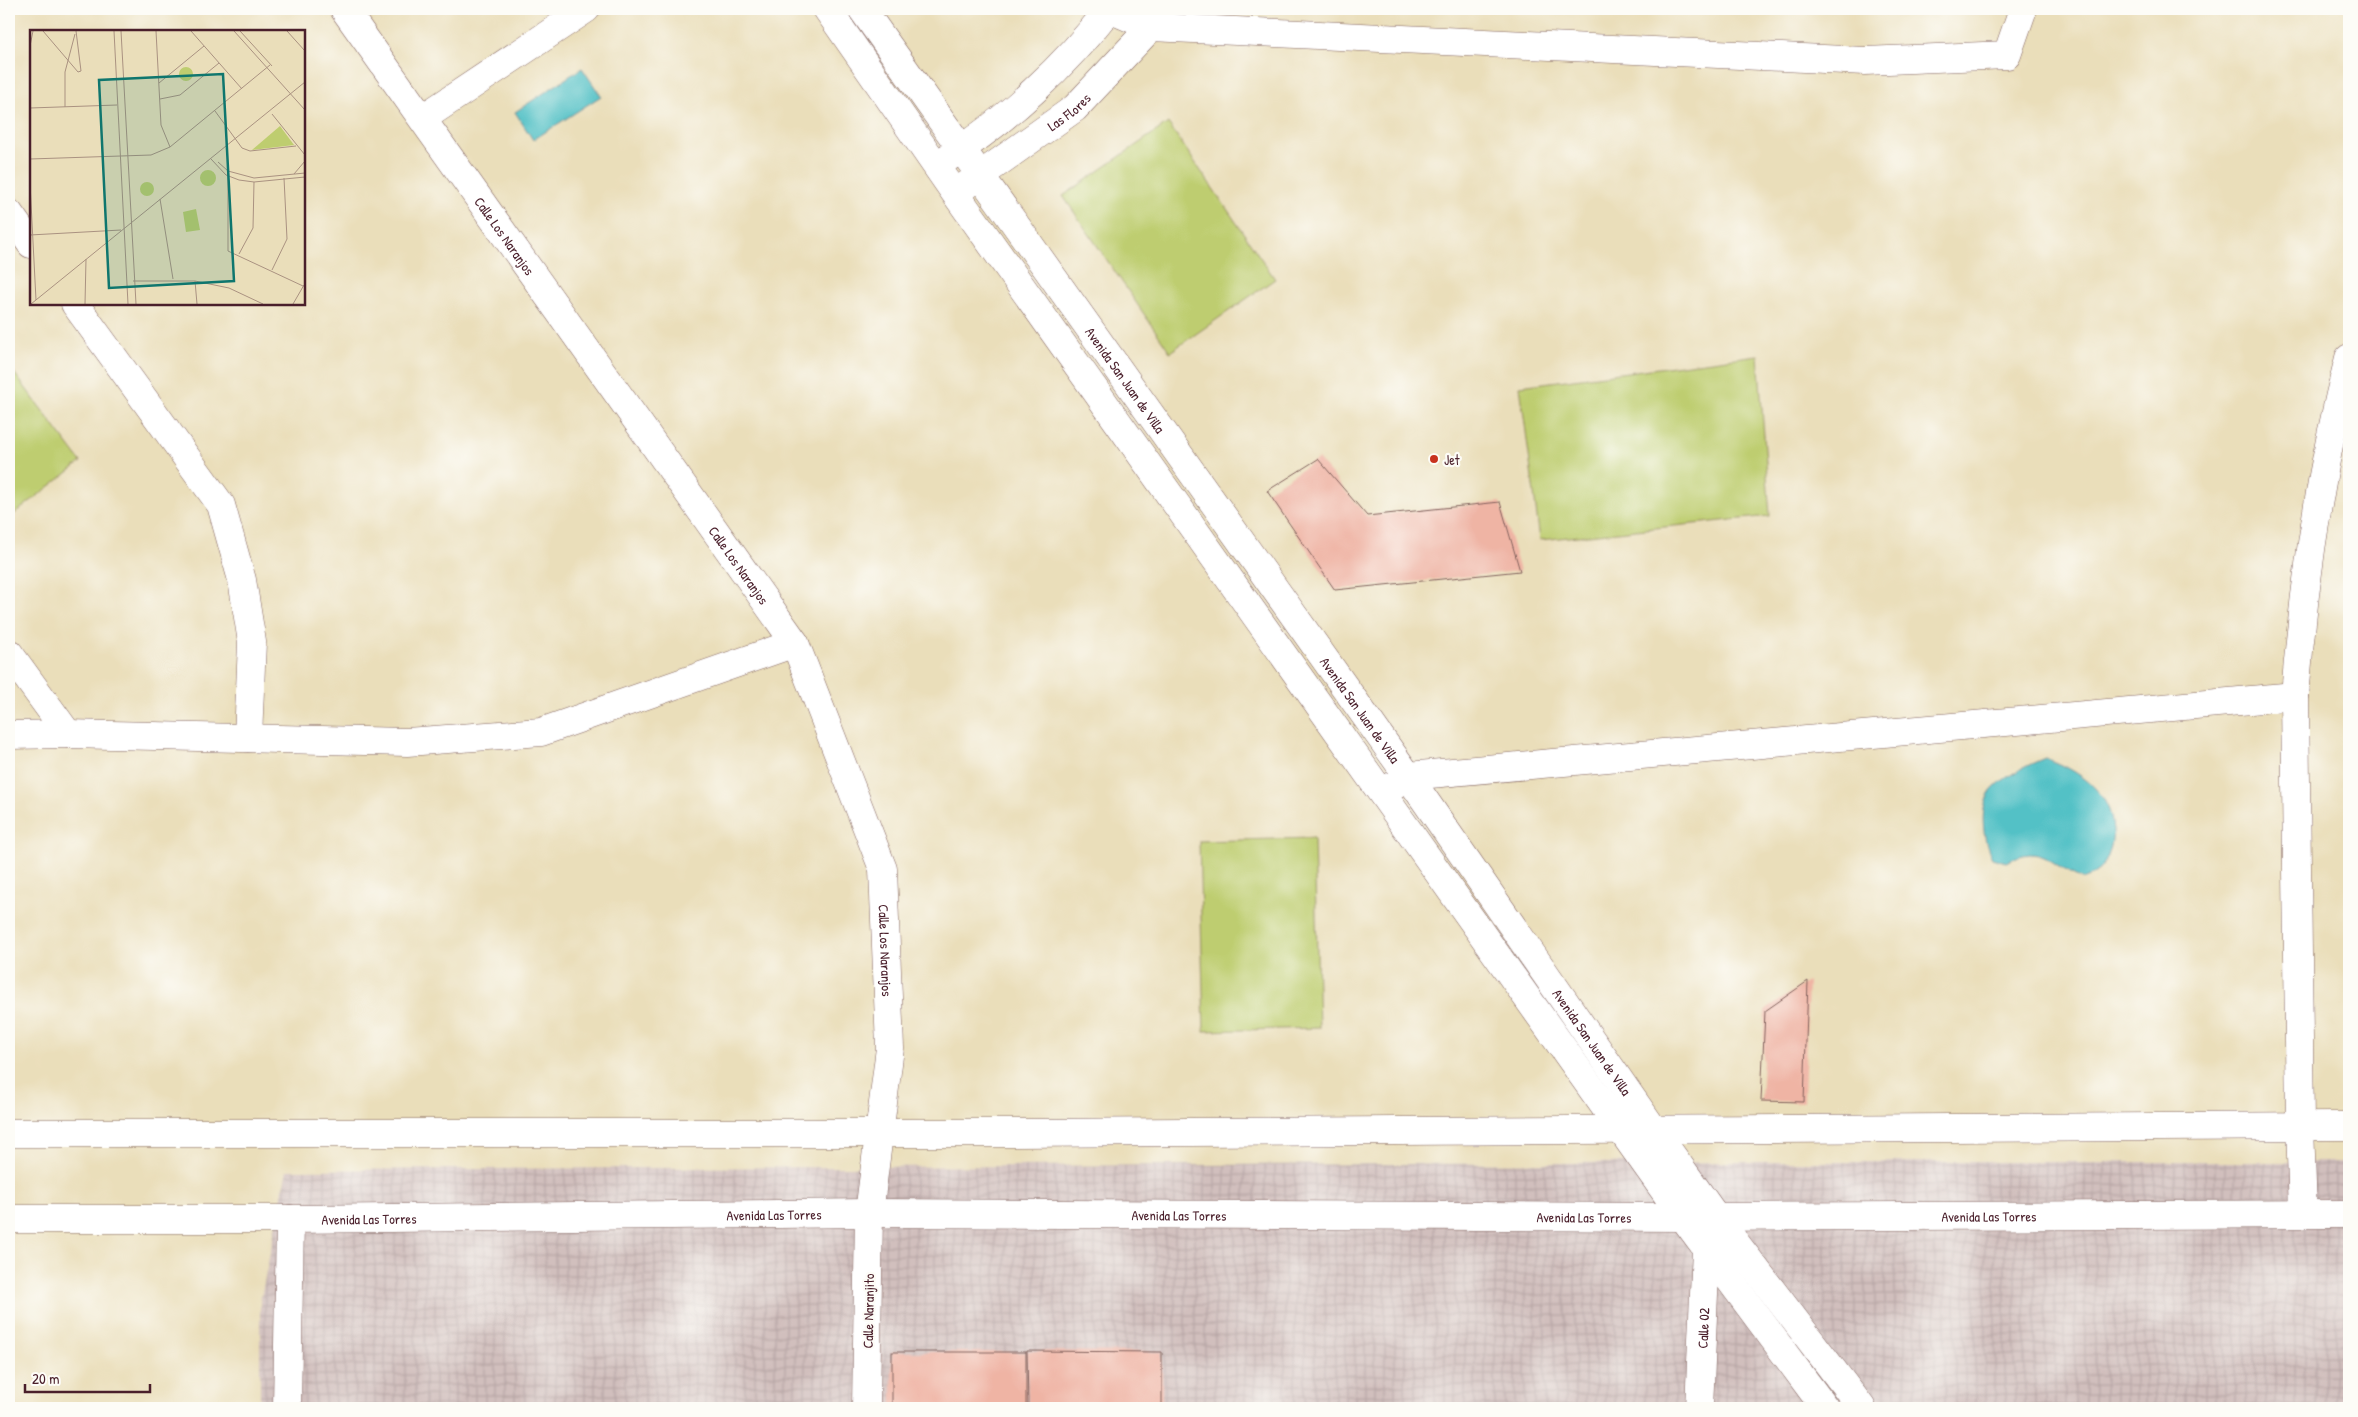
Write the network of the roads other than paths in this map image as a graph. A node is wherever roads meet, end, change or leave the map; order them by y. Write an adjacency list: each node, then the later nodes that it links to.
1 (344, 9): 8 (street, Calle Los Naranjos)
2 (586, 9): 8 (street)
3 (827, 9): 10 (street, Avenida San Juan de Villa)
4 (862, 9): 9 (street, Avenida San Juan de Villa)
5 (1109, 9): 7 (street); 9 (street)
6 (2023, 9): 7 (street)
7 (1156, 18): 11 (street, Las Flores)
8 (423, 118): 18 (street, Calle Los Naranjos)
9 (961, 149): 10 (street); 11 (street, Avenida San Juan de Villa)
10 (936, 166): 12 (street, Avenida San Juan de Villa)
11 (980, 176): 12 (street, Las Flores); 24 (street, Avenida San Juan de Villa)
12 (955, 193): 25 (street, Avenida San Juan de Villa)
13 (9, 213): 14 (street)
14 (30, 243)
15 (76, 305): 23 (street)
16 (2349, 358): 17 (street)
17 (2339, 443): 20 (street)
18 (795, 643): 23 (street); 31 (street, Calle Los Naranjos)
19 (9, 653): 21 (street)
20 (2295, 696): 24 (street); 26 (street)
21 (68, 734): 22 (street); 23 (street)
22 (9, 735)
23 (248, 738)
24 (1408, 776): 25 (street); 28 (street, Avenida San Juan de Villa)
25 (1382, 791): 29 (street, Avenida San Juan de Villa)
26 (2300, 1126): 27 (street); 28 (street); 33 (street)
27 (2349, 1126)
28 (1654, 1130): 29 (street); 36 (street, Avenida San Juan de Villa)
29 (1622, 1131): 31 (street); 35 (street, Avenida San Juan de Villa)
30 (9, 1133): 31 (street)
31 (879, 1133): 32 (street, Calle Los Naranjos)
32 (869, 1213): 35 (street, Avenida Las Torres); 38 (street, Avenida Las Torres); 41 (street, Calle Naranjito)
33 (2303, 1213): 34 (street, Avenida Las Torres); 36 (street, Avenida Las Torres)
34 (2349, 1214)
35 (1683, 1217): 36 (street, Avenida Las Torres); 39 (street, Avenida San Juan de Villa)
36 (1716, 1217): 44 (street, Avenida San Juan de Villa)
37 (9, 1219): 38 (street, Avenida Las Torres)
38 (290, 1219): 40 (street)
39 (1706, 1248): 42 (street, Calle 02); 43 (street, Avenida San Juan de Villa)
40 (287, 1408)
41 (866, 1408)
42 (1699, 1408)
43 (1825, 1408)
44 (1862, 1408)

